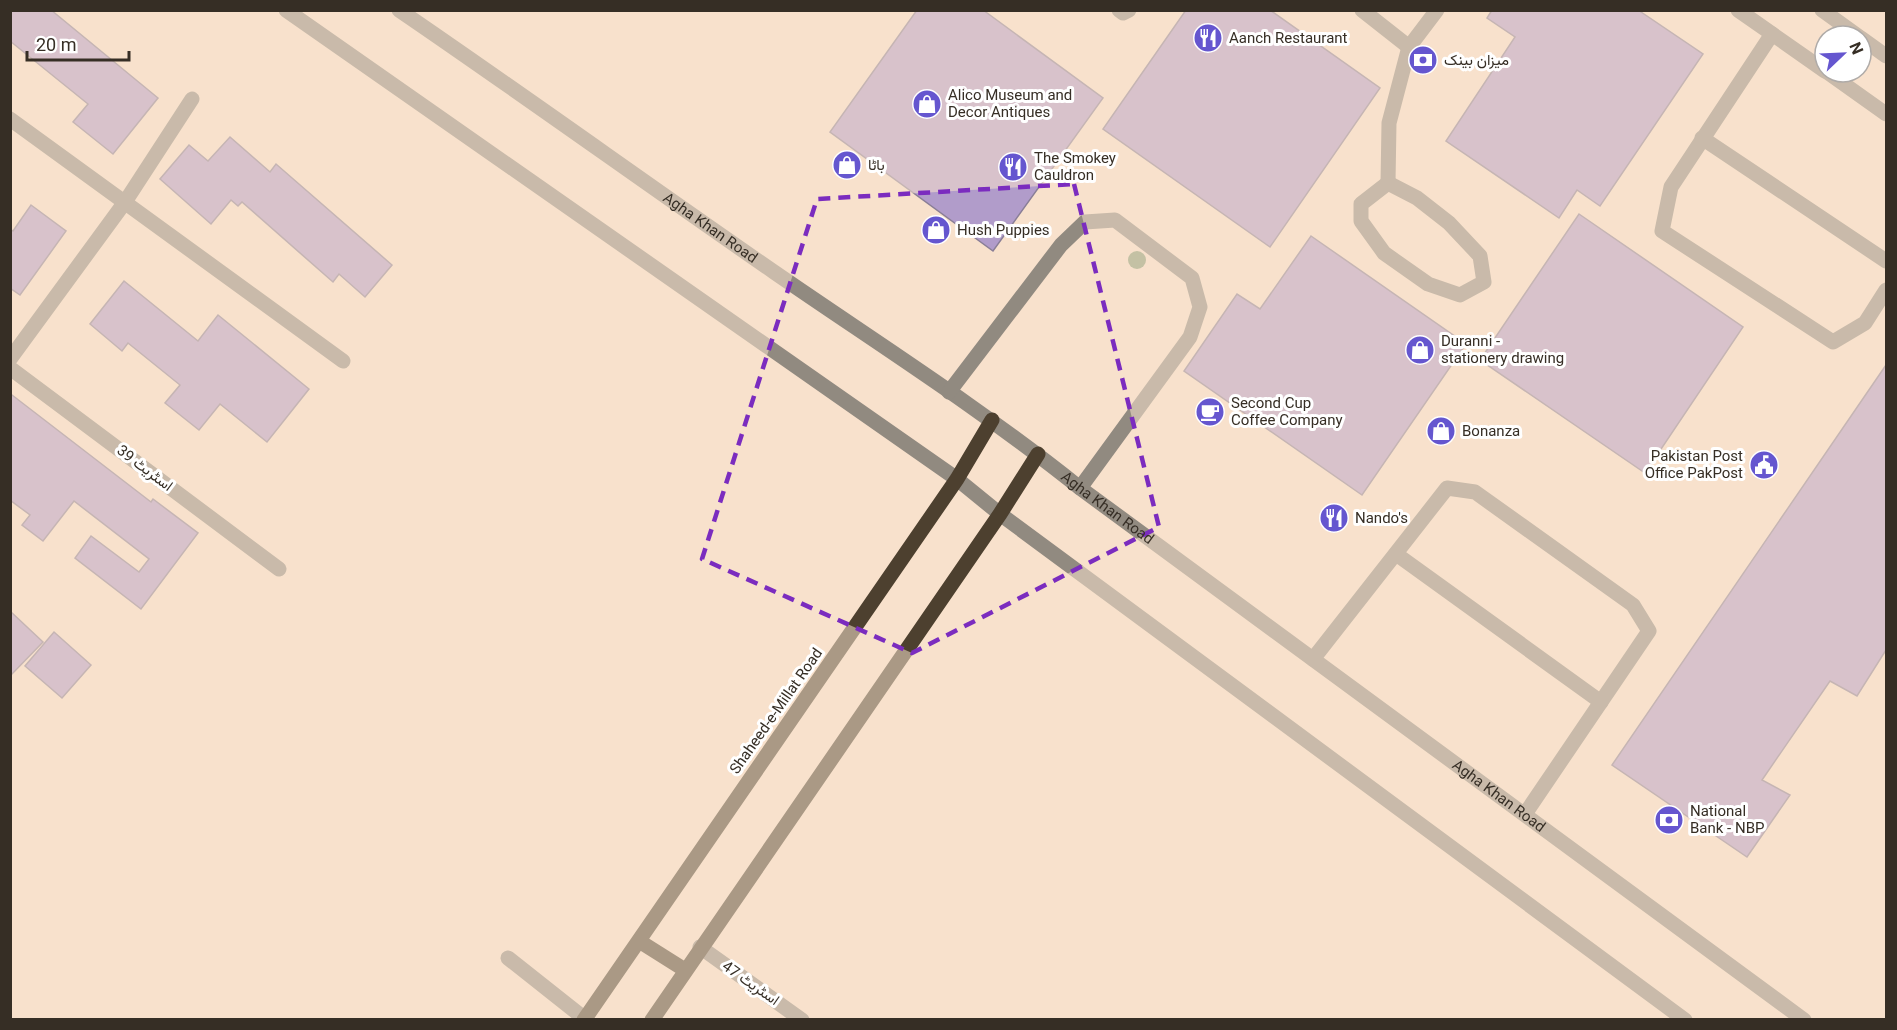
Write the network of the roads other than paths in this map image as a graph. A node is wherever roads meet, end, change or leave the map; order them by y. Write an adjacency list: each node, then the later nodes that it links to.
1 (286, 10): 30 (street)
2 (399, 10): 27 (street, Agha Khan Road)
3 (1119, 10): 4 (street)
4 (1129, 10)
5 (1362, 10): 12 (street)
6 (1437, 10): 12 (street)
7 (1738, 10): 10 (street)
8 (1822, 10): 9 (street)
9 (1842, 24)
10 (1772, 34): 14 (street); 19 (street)
11 (1873, 46): 13 (street)
12 (1409, 47): 20 (street)
13 (1887, 56)
14 (1813, 62)
15 (1844, 84): 17 (street)
16 (192, 99): 21 (street)
17 (1887, 114)
18 (10, 119): 21 (street)
19 (1702, 138): 22 (street); 23 (street)
20 (1388, 183): 20 (street)
21 (125, 202): 24 (street); 25 (street)
22 (1887, 261)
23 (1887, 290)
24 (10, 359)
25 (343, 361)
26 (10, 368): 34 (street, اسٹریٹ 39)
27 (949, 392): 28 (street, Agha Khan Road); 31 (street)
28 (992, 420): 29 (street, Agha Khan Road); 30 (main road, Shaheed-e-Millat Road)
29 (1038, 454): 31 (street, Agha Khan Road); 32 (main road)
30 (957, 479): 32 (street); 38 (main road, Shaheed-e-Millat Road)
31 (1080, 488): 35 (street, Agha Khan Road)
32 (1000, 514): 39 (main road); 45 (street)
33 (1395, 554): 35 (street); 36 (street); 36 (street)
34 (279, 569)
35 (1313, 659): 37 (street, Agha Khan Road)
36 (1601, 702): 37 (street)
37 (1525, 814): 46 (street, Agha Khan Road)
38 (639, 940): 41 (main road); 42 (main road, Shaheed-e-Millat Road)
39 (700, 947): 41 (main road); 44 (street, اسٹریٹ 47)
40 (508, 958): 42 (street)
41 (685, 970): 43 (main road)
42 (585, 1019)
43 (652, 1020)
44 (802, 1020)
45 (1685, 1020)
46 (1804, 1020)

